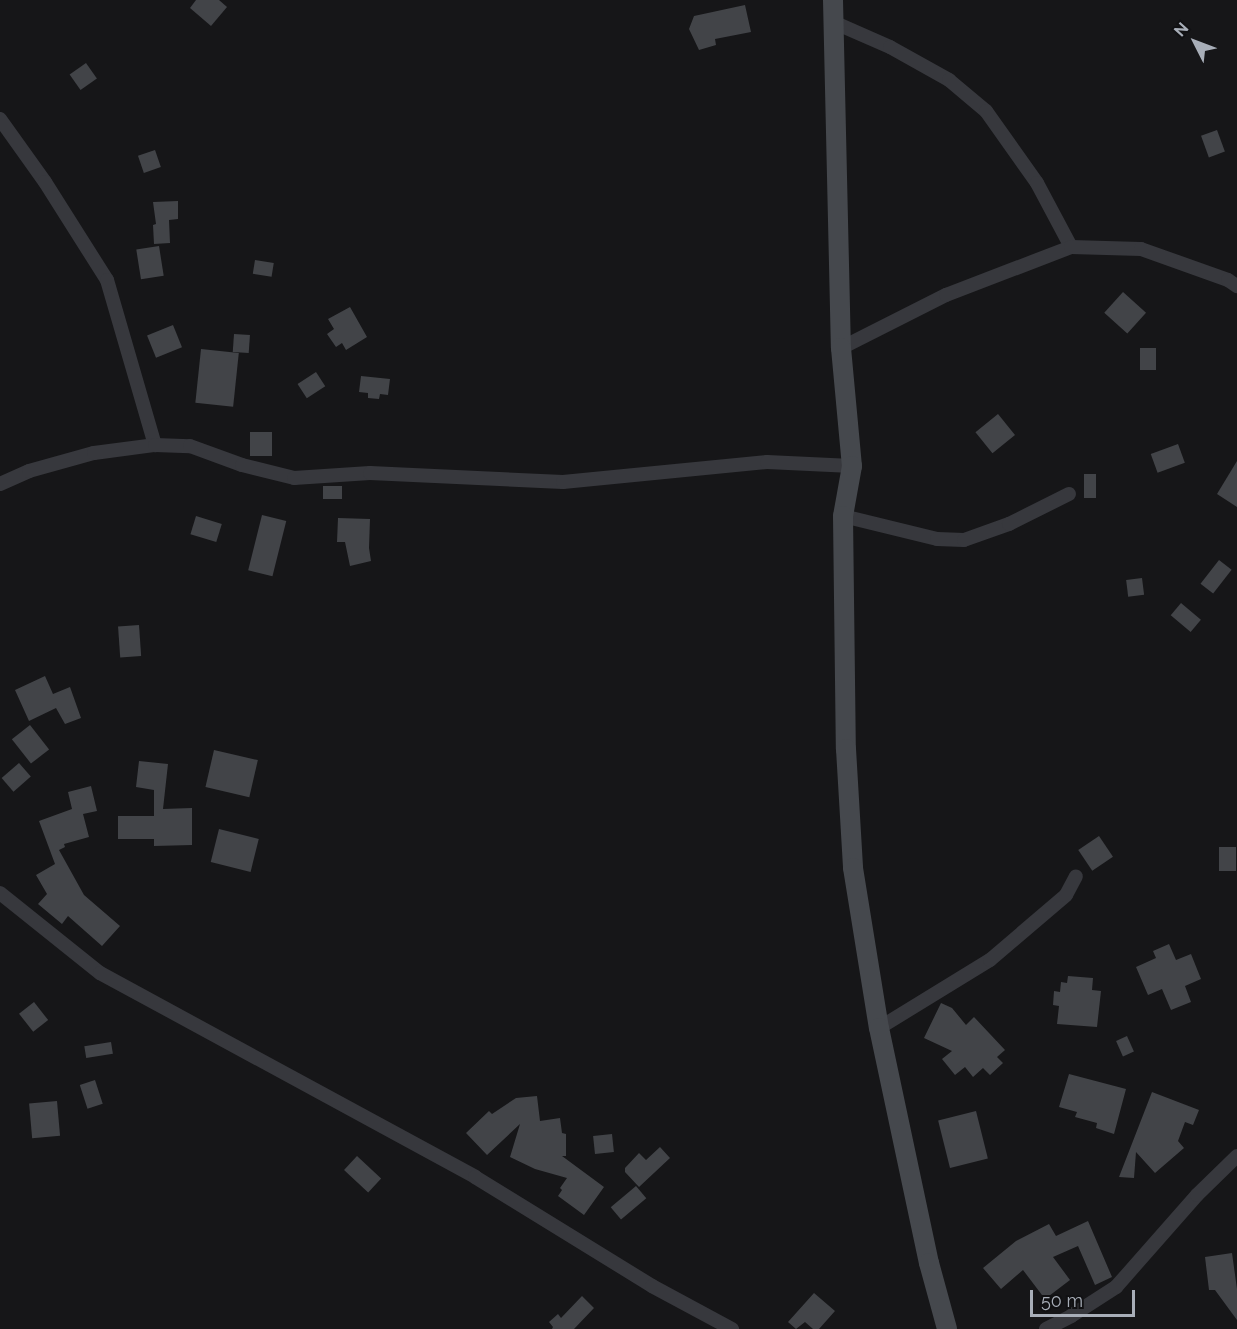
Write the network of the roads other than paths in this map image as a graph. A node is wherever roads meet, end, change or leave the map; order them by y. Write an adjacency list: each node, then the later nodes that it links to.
1 (833, 0): 2 (street)
2 (833, 22): 4 (street); 6 (street)
3 (0, 119): 7 (street)
4 (1071, 247): 5 (street); 6 (street)
5 (1237, 286)
6 (841, 348): 8 (street)
7 (155, 445): 8 (street); 9 (street)
8 (852, 466): 11 (street)
9 (0, 484)
10 (1069, 494): 11 (street)
11 (843, 516): 14 (street)
12 (1076, 876): 14 (street)
13 (2, 899): 16 (street)
14 (879, 1028): 17 (street)
15 (1237, 1156): 18 (street)
16 (732, 1329)
17 (947, 1329)
18 (1046, 1329)

